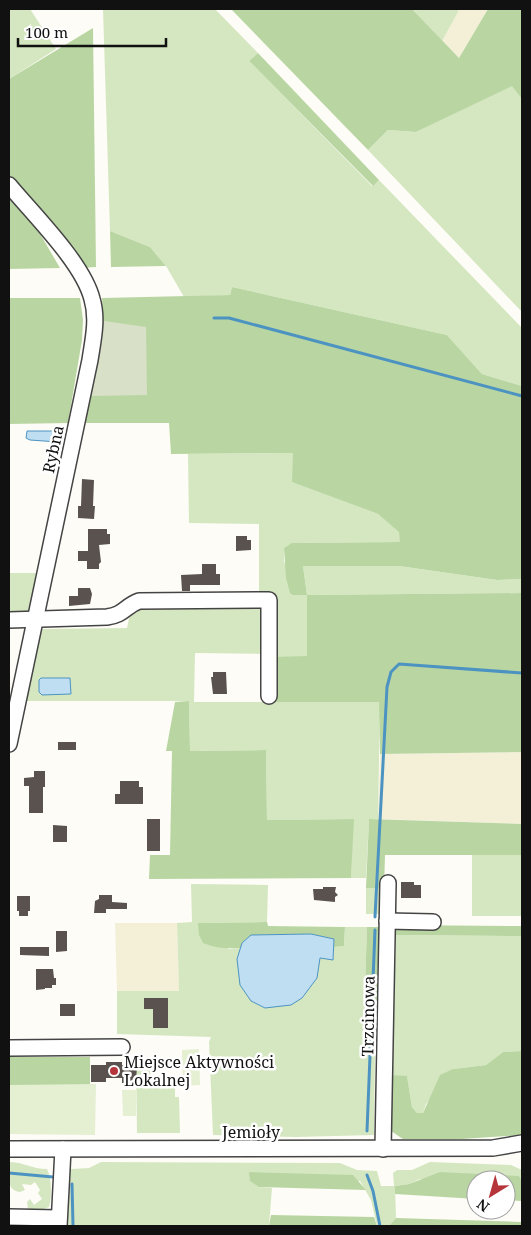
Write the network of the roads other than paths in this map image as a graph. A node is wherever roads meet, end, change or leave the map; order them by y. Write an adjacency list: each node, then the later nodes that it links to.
1 (9, 185): 2 (street, Rybna)
2 (35, 619): 3 (street); 4 (street); 5 (street, Rybna)
3 (9, 620)
4 (269, 696)
5 (9, 744)
6 (388, 883): 7 (street, Trzcinowa)
7 (387, 921): 8 (street); 15 (street, Trzcinowa)
8 (433, 922)
9 (122, 1047): 10 (street)
10 (9, 1048)
11 (522, 1143): 12 (street, Jemioły)
12 (493, 1148): 15 (street, Jemioły); 16 (street, Jemioły)
13 (9, 1149): 14 (street, Jemioły)
14 (63, 1149): 15 (street, Jemioły); 18 (street)
15 (383, 1149)
16 (522, 1154)
17 (9, 1217): 18 (street)
18 (59, 1222)

